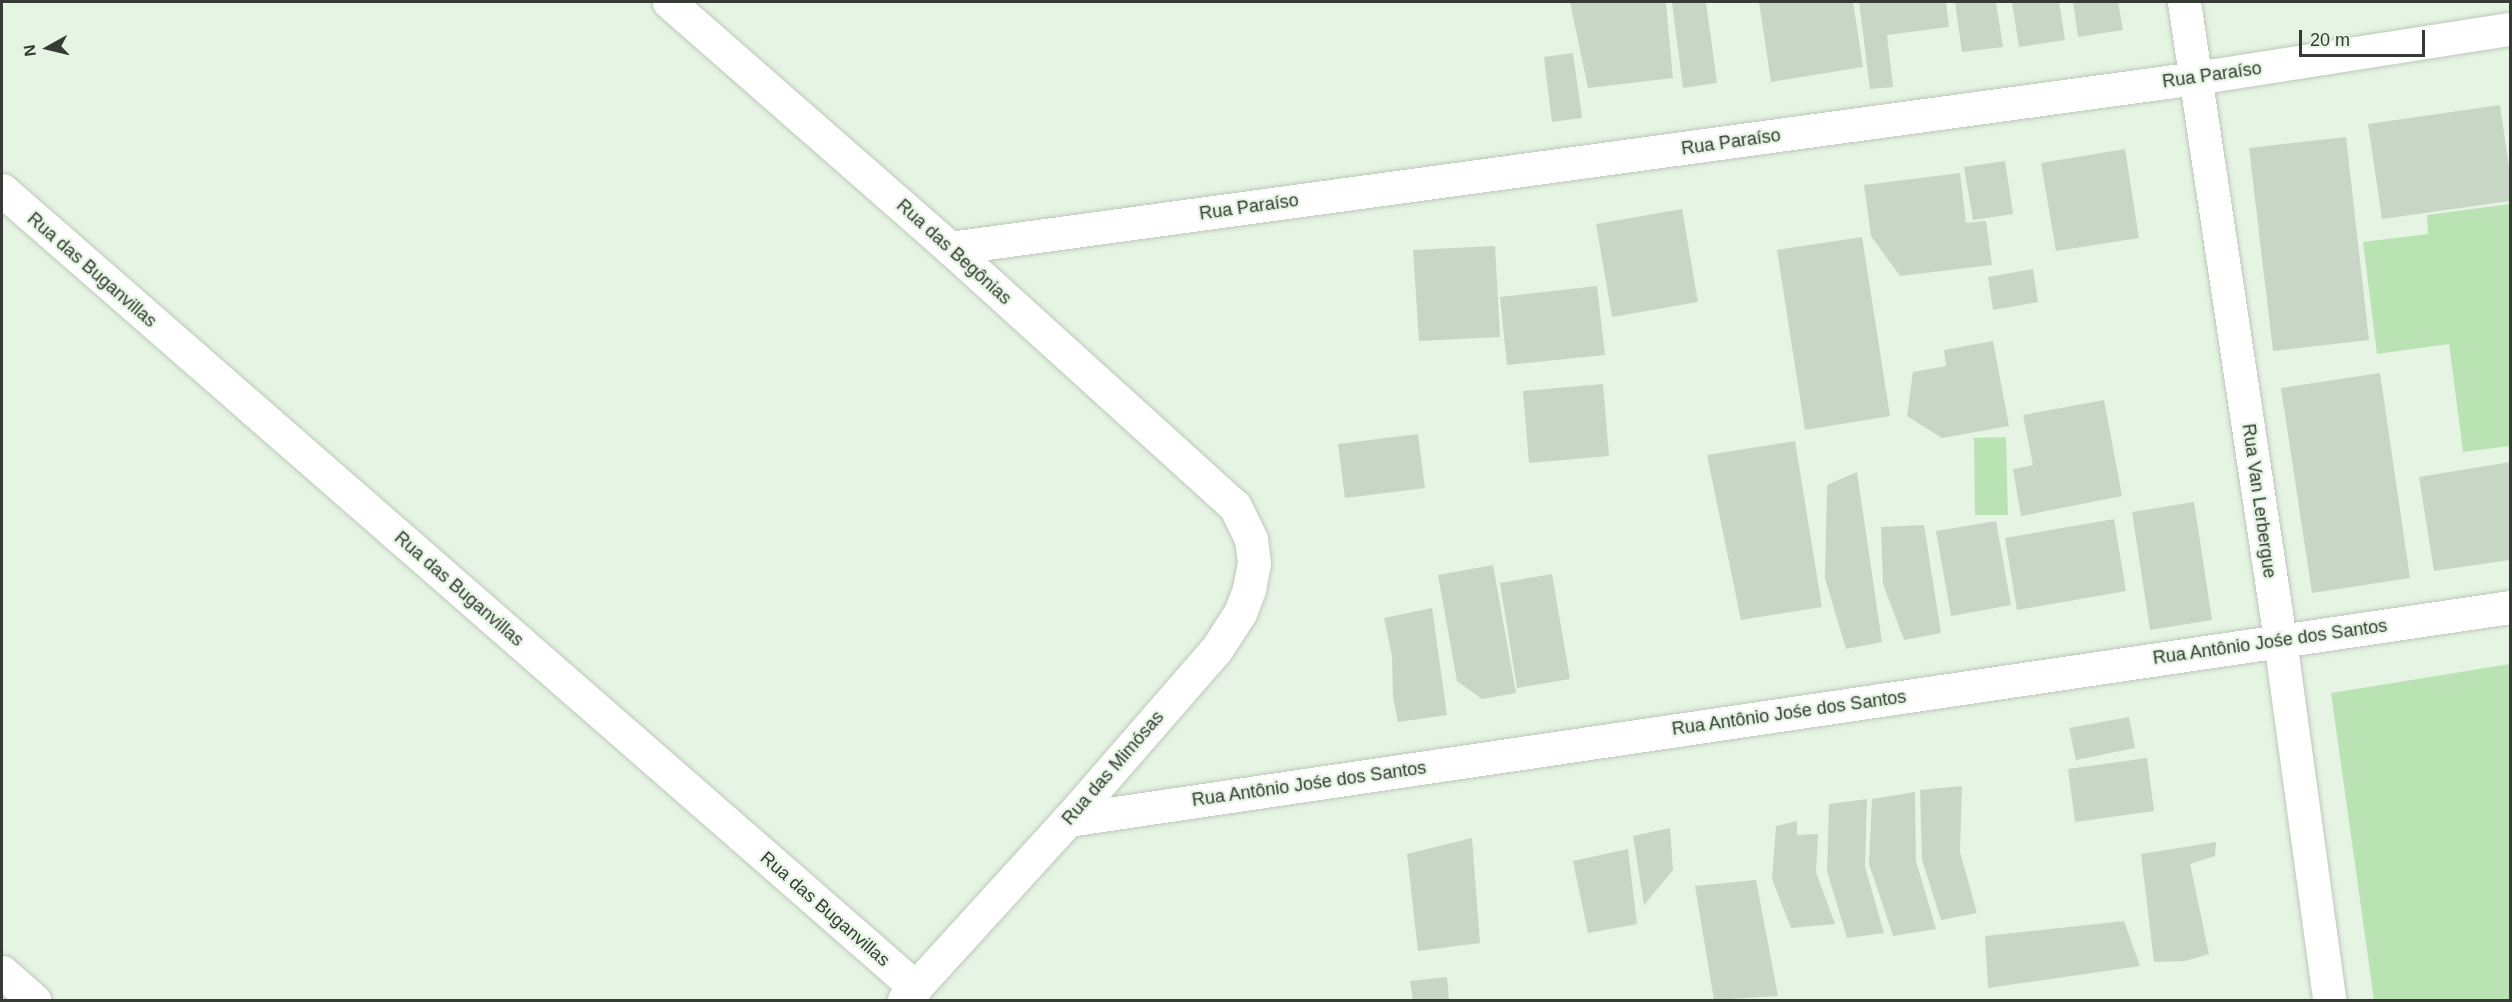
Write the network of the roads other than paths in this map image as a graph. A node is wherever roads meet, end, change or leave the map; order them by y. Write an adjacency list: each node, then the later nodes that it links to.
1 (669, 2): 6 (street, Rua das Begônias)
2 (2184, 2): 4 (street, Rua Van Lerbergue)
3 (2511, 29): 4 (street, Rua Paraíso)
4 (2196, 78): 6 (street, Rua Paraíso); 9 (street, Rua Van Lerbergue)
5 (2, 190): 12 (street, Rua das Buganvillas)
6 (950, 248): 7 (street, Rua das Begônias)
7 (1235, 506): 10 (street, Rua das Mimósas)
8 (2511, 607): 9 (street, Rua Antônio Jośe dos Santos)
9 (2280, 640): 10 (street, Rua Antônio Jośe dos Santos); 14 (street, Rua Van Lerbergue)
10 (1068, 820): 12 (street, Rua das Mimósas)
11 (2, 972): 13 (street)
12 (910, 994)
13 (34, 1000)
14 (2329, 1000)

